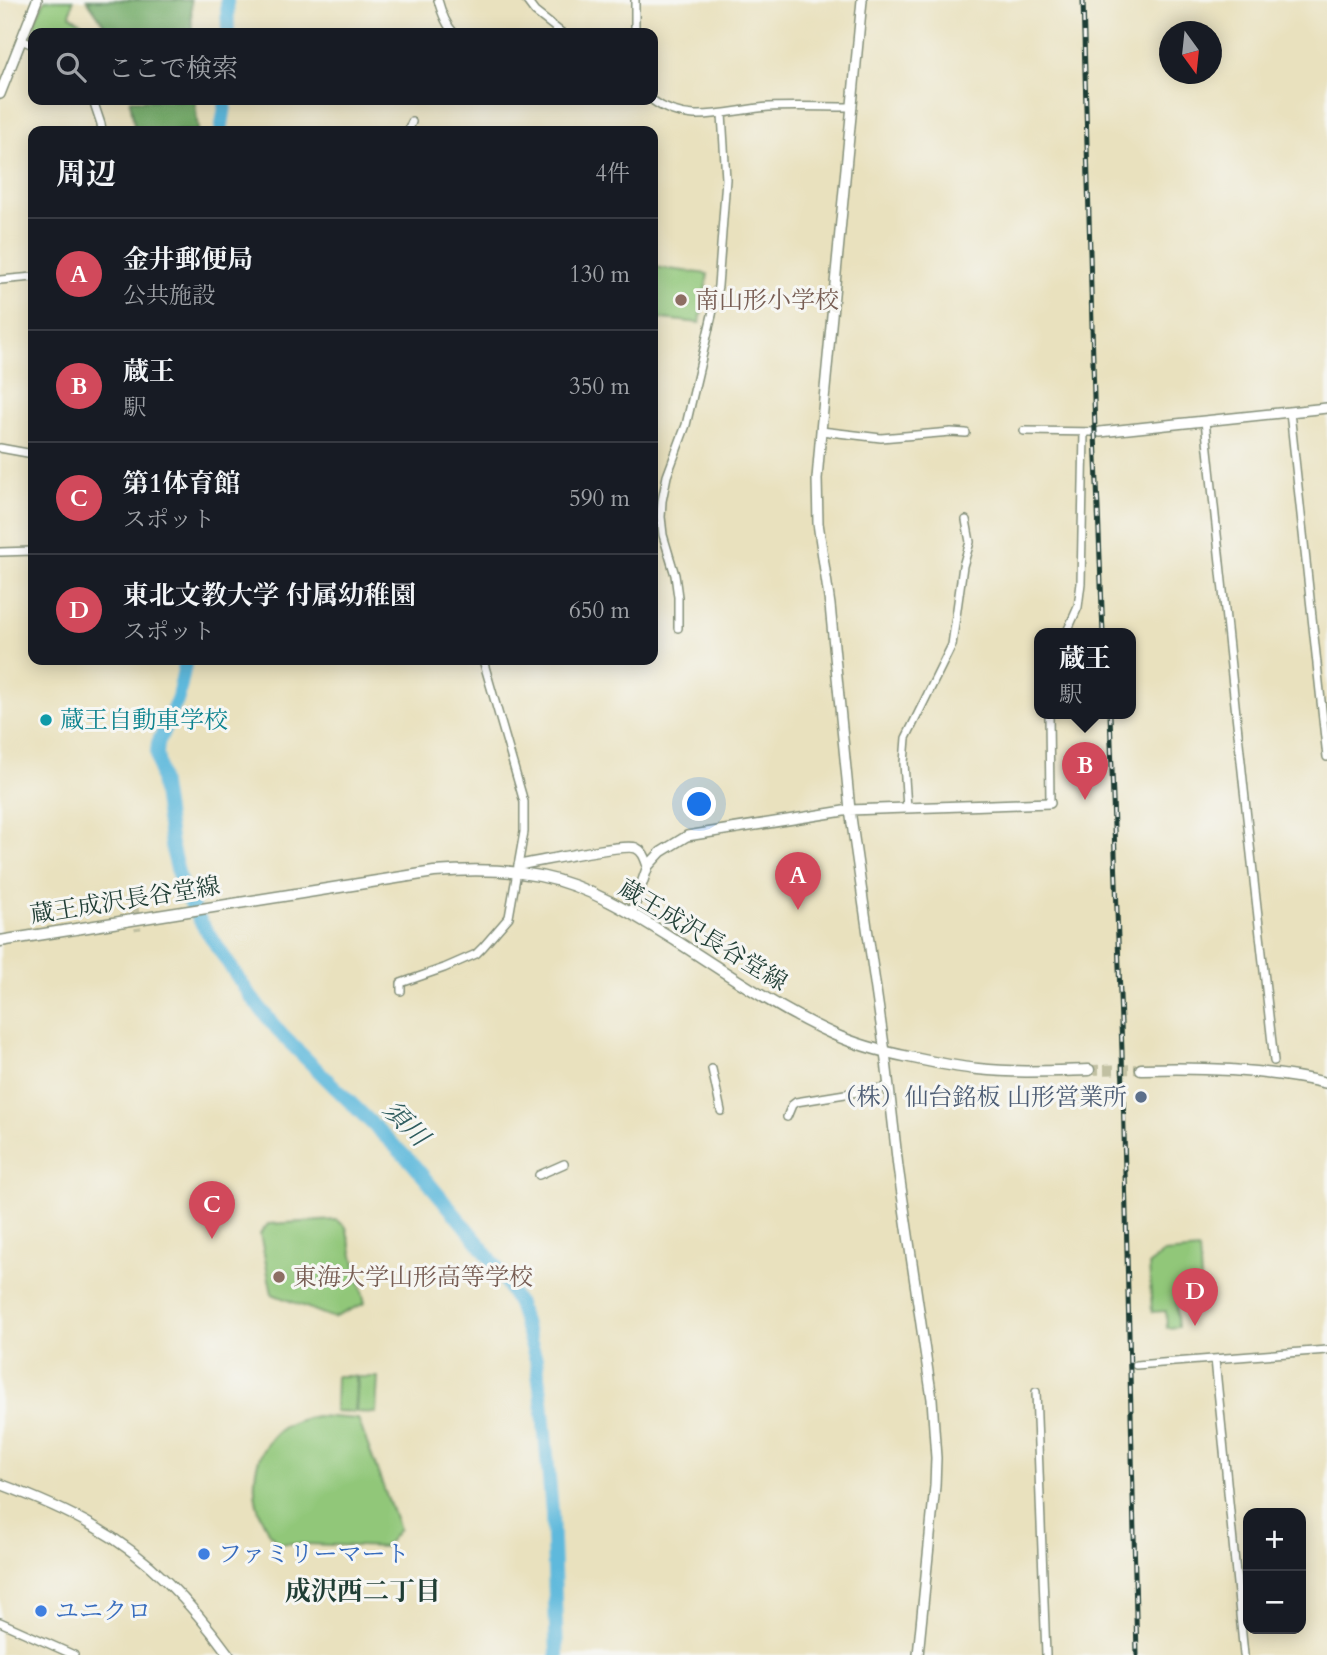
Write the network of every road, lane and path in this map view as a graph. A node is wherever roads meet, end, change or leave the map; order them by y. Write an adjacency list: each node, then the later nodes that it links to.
1 (37, 0): 9 (street)
2 (439, 0): 6 (street)
3 (526, 0): 7 (street)
4 (635, 0): 8 (street)
5 (862, 0): 14 (street)
6 (450, 28)
7 (553, 28)
8 (635, 28)
9 (21, 40): 10 (street); 11 (street)
10 (28, 43)
11 (0, 94)
12 (95, 105): 17 (street)
13 (658, 105): 15 (street)
14 (851, 107): 15 (street); 24 (street)
15 (722, 114): 34 (street)
16 (412, 122): 18 (street)
17 (102, 126)
18 (410, 126)
19 (28, 277): 20 (street)
20 (0, 280)
21 (1327, 408): 22 (street)
22 (1290, 412): 23 (street); 38 (street)
23 (1205, 421): 26 (street); 48 (street)
24 (821, 431): 27 (street); 41 (street)
25 (1024, 431): 28 (street)
26 (1100, 432): 28 (street)
27 (967, 433)
28 (1084, 433): 35 (street)
29 (0, 448): 30 (street)
30 (28, 453)
31 (966, 520): 40 (street)
32 (28, 551): 33 (street)
33 (0, 552)
34 (678, 628)
35 (1069, 628)
36 (484, 665): 43 (street)
37 (1049, 719): 39 (street)
38 (1327, 757)
39 (1050, 803): 40 (street)
40 (908, 808): 41 (street)
41 (850, 810): 42 (street); 47 (street)
42 (648, 866): 43 (street); 44 (street)
43 (518, 869): 44 (main road, 蔵王成沢長谷堂線); 45 (main road, 蔵王成沢長谷堂線); 46 (street)
44 (632, 912): 47 (main road, 蔵王成沢長谷堂線)
45 (0, 941)
46 (401, 991)
47 (885, 1052): 51 (main road, 蔵王成沢長谷堂線); 53 (street)
48 (1274, 1060)
49 (712, 1069): 54 (street)
50 (1141, 1069): 52 (main road)
51 (1089, 1070)
52 (1327, 1083)
53 (888, 1087): 55 (street); 68 (street)
54 (721, 1111)
55 (787, 1117)
56 (565, 1164): 57 (street)
57 (539, 1175)
58 (1327, 1350): 59 (street)
59 (1215, 1359): 60 (street); 70 (street)
60 (1136, 1365)
61 (1036, 1392): 69 (street)
62 (0, 1484): 67 (street)
63 (0, 1622): 64 (street)
64 (55, 1646): 65 (street); 66 (street)
65 (51, 1655)
66 (74, 1655)
67 (229, 1655)
68 (918, 1655)
69 (1046, 1655)
70 (1244, 1655)

